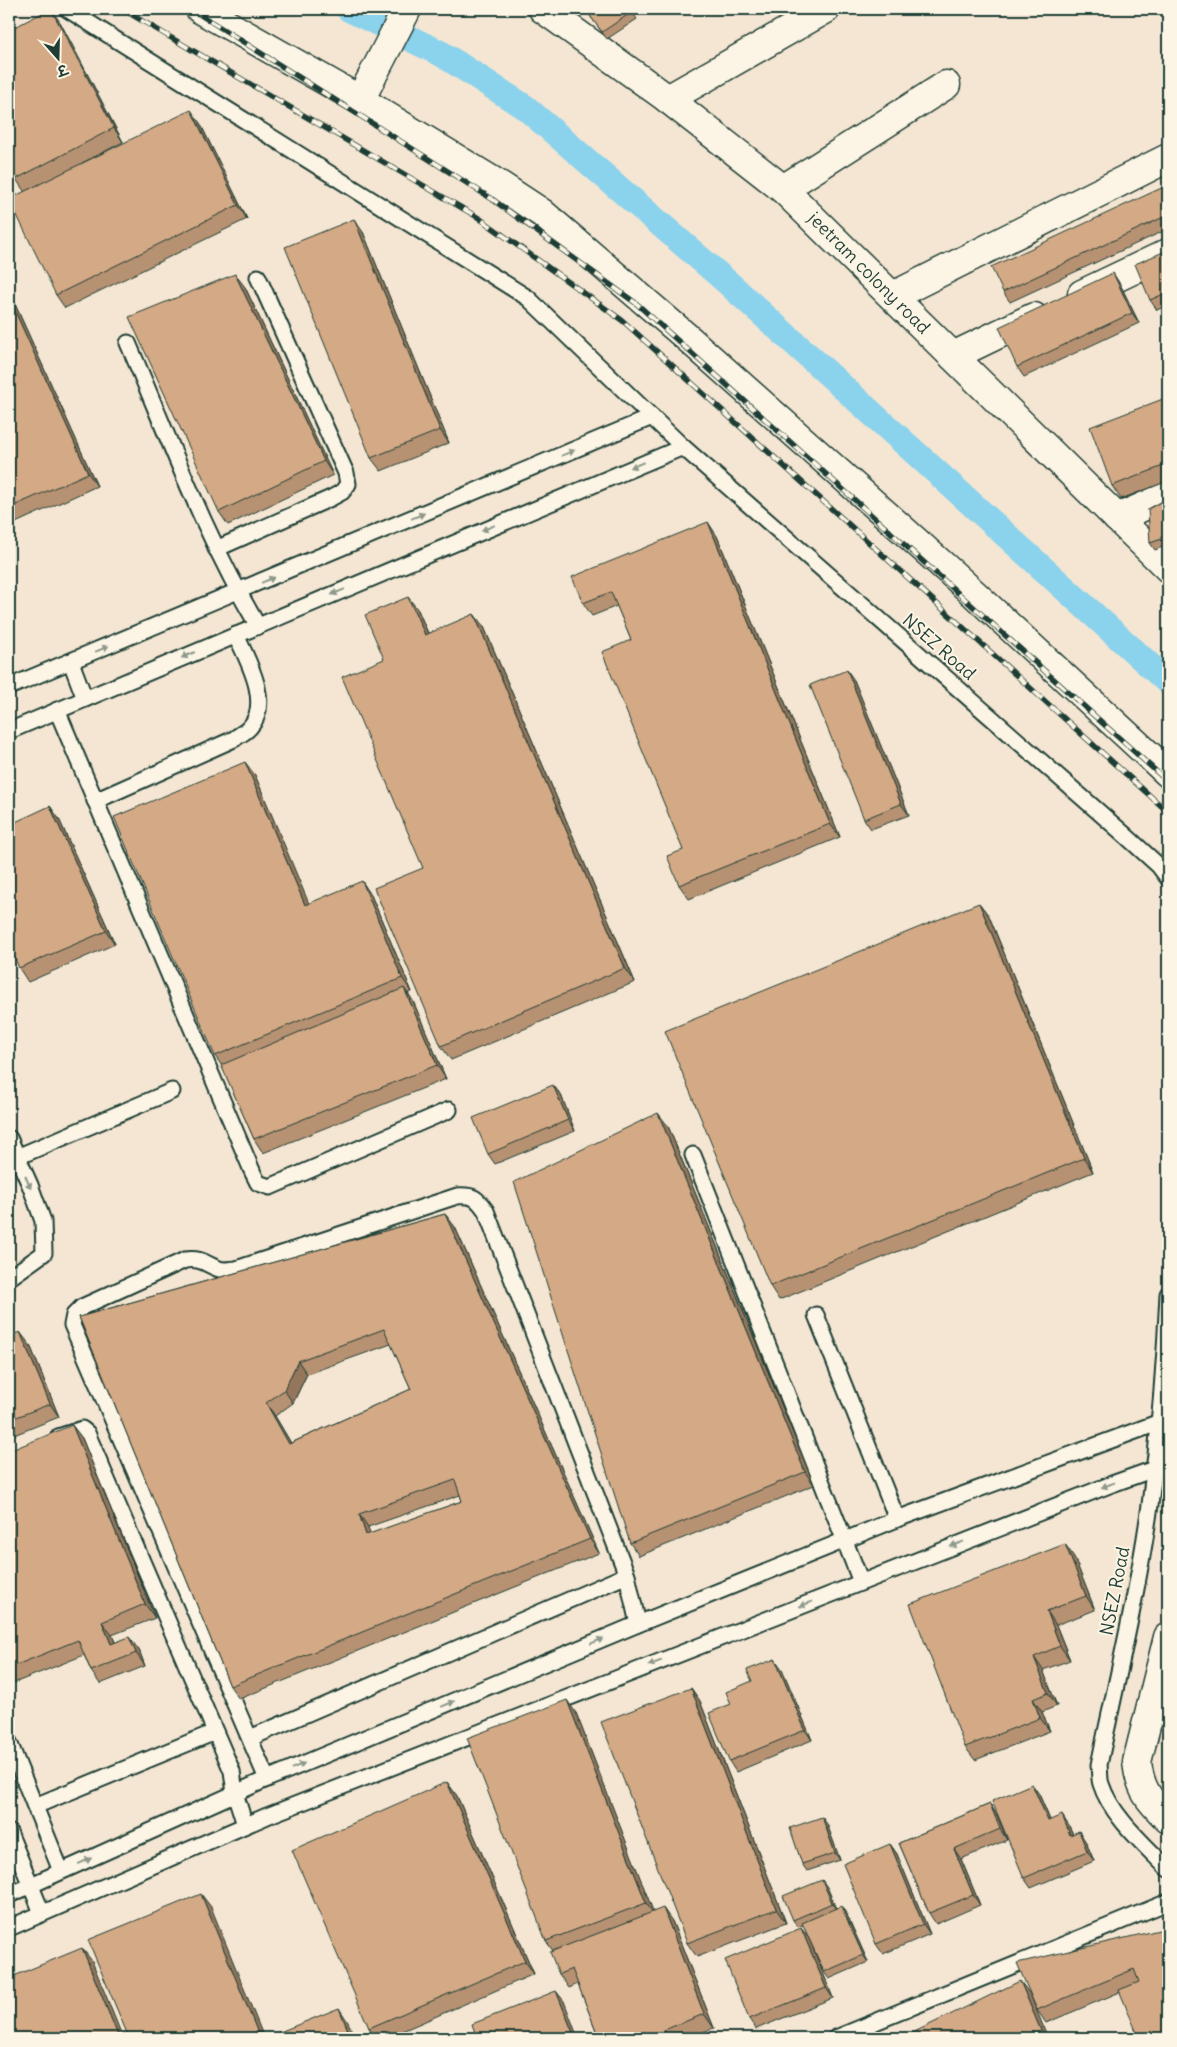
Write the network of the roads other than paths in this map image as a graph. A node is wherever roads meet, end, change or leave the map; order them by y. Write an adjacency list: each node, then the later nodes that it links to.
1 (67, 9): 16 (lane, NSEZ Road)
2 (200, 9): 7 (street)
3 (406, 9): 7 (street)
4 (543, 9): 8 (street, jeetram colony road)
5 (826, 9): 8 (street)
6 (946, 85): 10 (street)
7 (365, 91): 30 (street)
8 (668, 99): 10 (street, jeetram colony road)
9 (1168, 158): 13 (street)
10 (784, 189): 13 (street, jeetram colony road)
11 (1168, 253): 15 (street)
12 (258, 277): 20 (lane)
13 (893, 296): 15 (street, jeetram colony road)
14 (128, 343): 20 (lane)
15 (953, 356): 19 (street, jeetram colony road)
16 (652, 417): 17 (lane, NSEZ Road); 22 (lane, one-way to 16)
17 (683, 447): 23 (lane, one-way to 23); 32 (lane, NSEZ Road)
18 (1168, 496): 19 (street)
19 (1117, 518): 21 (street, jeetram colony road)
20 (216, 549): 22 (lane)
21 (1168, 568)
22 (238, 592): 23 (lane); 25 (lane, one-way to 22)
23 (258, 626): 24 (lane)
24 (236, 635): 27 (lane, one-way to 27); 31 (lane)
25 (71, 662): 26 (lane); 27 (lane)
26 (9, 687)
27 (85, 699): 28 (lane)
28 (57, 710): 29 (lane); 31 (lane)
29 (9, 731)
30 (1168, 773)
31 (96, 801): 34 (lane)
32 (1168, 878)
33 (172, 1091): 37 (lane)
34 (449, 1110)
35 (9, 1138): 37 (lane)
36 (693, 1155): 45 (lane)
37 (18, 1157): 38 (lane, one-way to 38)
38 (9, 1278)
39 (1168, 1294): 41 (lane, NSEZ Road)
40 (816, 1315): 44 (lane)
41 (1160, 1422): 43 (lane, NSEZ Road); 44 (lane)
42 (43, 1444): 50 (lane)
43 (1154, 1469): 47 (lane, one-way to 47); 59 (lane, NSEZ Road)
44 (898, 1519): 45 (lane)
45 (844, 1540): 47 (lane); 48 (lane)
46 (627, 1575): 48 (lane); 51 (lane); 51 (lane)
47 (861, 1582): 57 (lane, one-way to 57)
48 (638, 1624): 53 (lane, one-way to 48)
49 (1168, 1637): 56 (street)
50 (215, 1732): 54 (lane); 55 (lane)
51 (250, 1738): 53 (lane)
52 (9, 1742): 55 (lane)
53 (267, 1779): 54 (lane)
54 (235, 1793): 57 (lane); 60 (lane, one-way to 54)
55 (35, 1806): 60 (lane)
56 (1168, 1819)
57 (245, 1825): 64 (lane)
58 (9, 1832): 61 (lane)
59 (1168, 1869)
60 (61, 1871): 61 (lane)
61 (30, 1885): 62 (lane); 64 (lane)
62 (9, 1895)
63 (1168, 1902): 66 (lane)
64 (42, 1913): 65 (lane)
65 (9, 1928)
66 (836, 2038)

